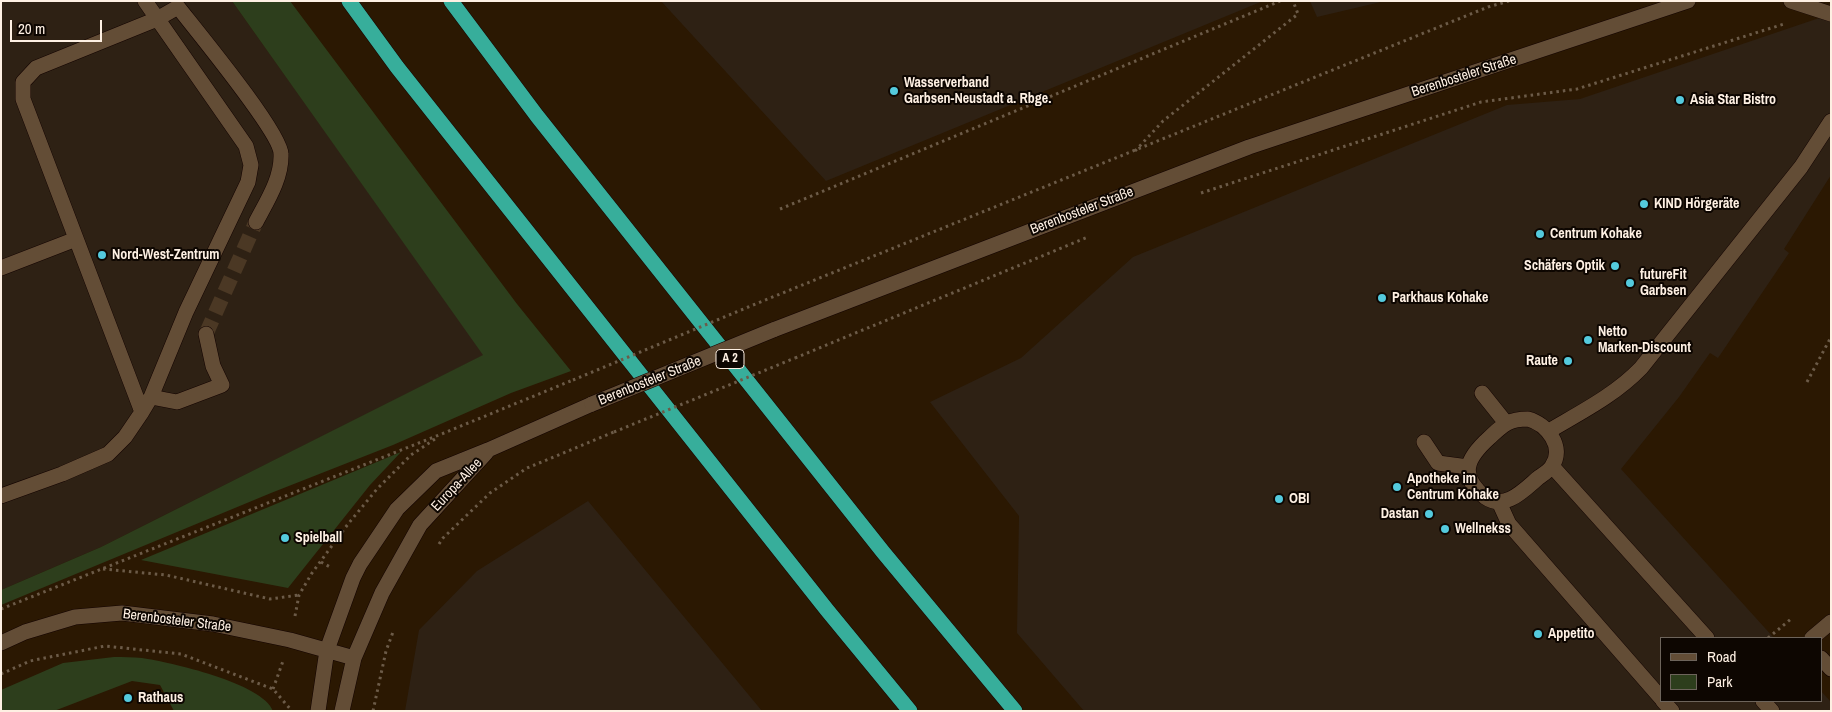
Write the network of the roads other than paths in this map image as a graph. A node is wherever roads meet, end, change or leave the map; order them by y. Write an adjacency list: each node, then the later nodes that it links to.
1 (145, 1): 7 (street)
2 (349, 1): 35 (highway)
3 (451, 1): 36 (highway, A 2)
4 (1688, 1): 19 (street, Berenbosteler Straße, bridge)
5 (1791, 1): 6 (street)
6 (1831, 14)
7 (157, 19): 9 (street); 10 (street); 14 (street)
8 (1831, 120): 17 (street)
9 (256, 222)
10 (76, 239): 11 (street); 15 (street)
11 (1, 268)
12 (206, 334): 14 (street)
13 (1482, 393): 16 (street)
14 (151, 397): 15 (street)
15 (142, 412): 22 (street)
16 (1506, 423): 17 (street); 21 (street)
17 (1549, 431): 20 (street)
18 (1424, 442): 21 (street)
19 (488, 450): 28 (street, Europa-Allee); 29 (street, Europa-Allee)
20 (1552, 466): 23 (street); 25 (street)
21 (1468, 467): 23 (street)
22 (1, 496)
23 (1499, 502): 32 (street)
24 (1831, 622): 26 (street)
25 (1706, 637)
26 (1813, 637)
27 (1, 643): 28 (street, Berenbosteler Straße)
28 (327, 650): 29 (street, Berenbosteler Straße); 33 (street, Europa-Allee)
29 (354, 658): 34 (street, Europa-Allee)
30 (1822, 659): 31 (street)
31 (1831, 669)
32 (1660, 698)
33 (318, 711)
34 (342, 711)
35 (910, 711)
36 (1016, 711)

